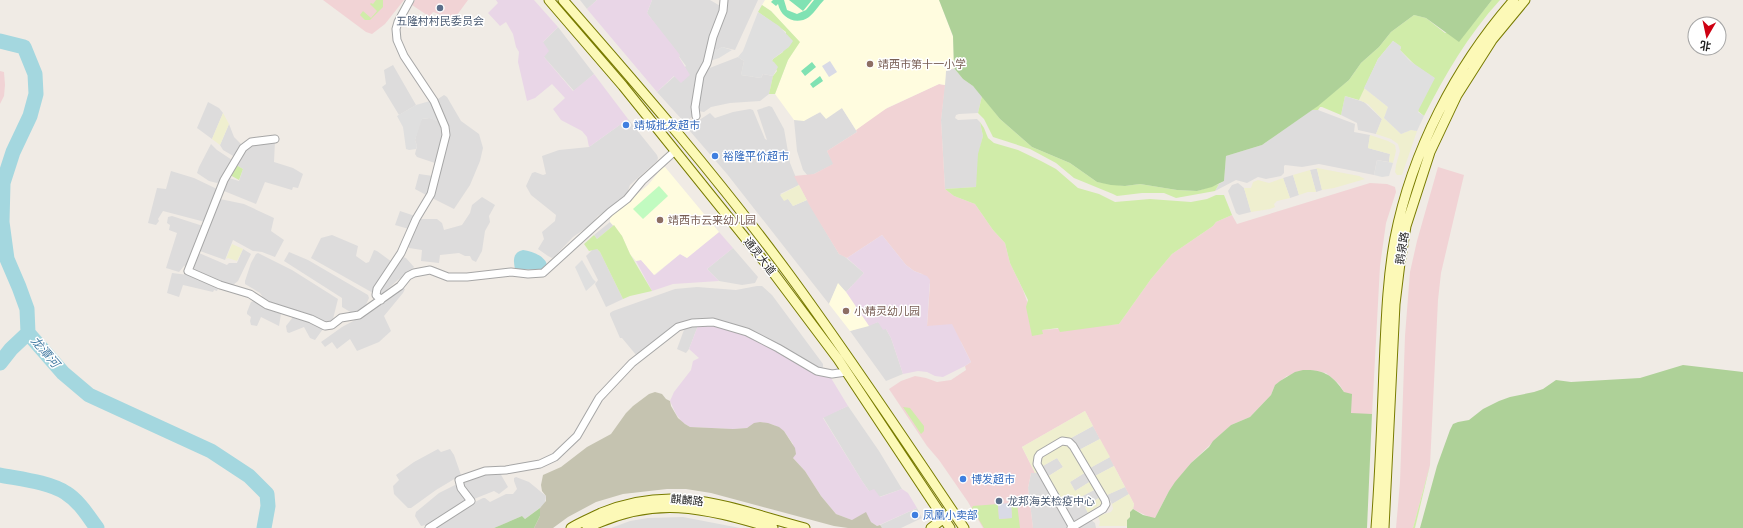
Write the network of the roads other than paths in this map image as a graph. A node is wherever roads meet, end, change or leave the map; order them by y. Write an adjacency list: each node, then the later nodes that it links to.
1 (410, 0): 10 (street)
2 (549, 0): 9 (main road, 通灵大道)
3 (563, 0): 12 (main road, 通灵大道)
4 (724, 0): 7 (street)
5 (1514, 0): 23 (main road, 鹅泉路)
6 (1525, 0): 24 (main road, 鹅泉路)
7 (696, 116)
8 (275, 139): 10 (street)
9 (675, 151): 10 (street); 11 (main road, 通灵大道)
10 (381, 300)
11 (846, 372): 13 (main road, 通灵大道); 16 (street)
12 (953, 512): 13 (main road); 14 (main road, 通灵大道)
13 (944, 518): 21 (main road); 22 (main road, 通灵大道)
14 (961, 525): 22 (main road)
15 (1071, 527): 15 (street)
16 (429, 528)
17 (571, 528): 20 (main road, 麒麟路)
18 (587, 528): 19 (main road, 麒麟路)
19 (773, 528)
20 (805, 528)
21 (931, 528)
22 (949, 528)
23 (1376, 528)
24 (1384, 528)

